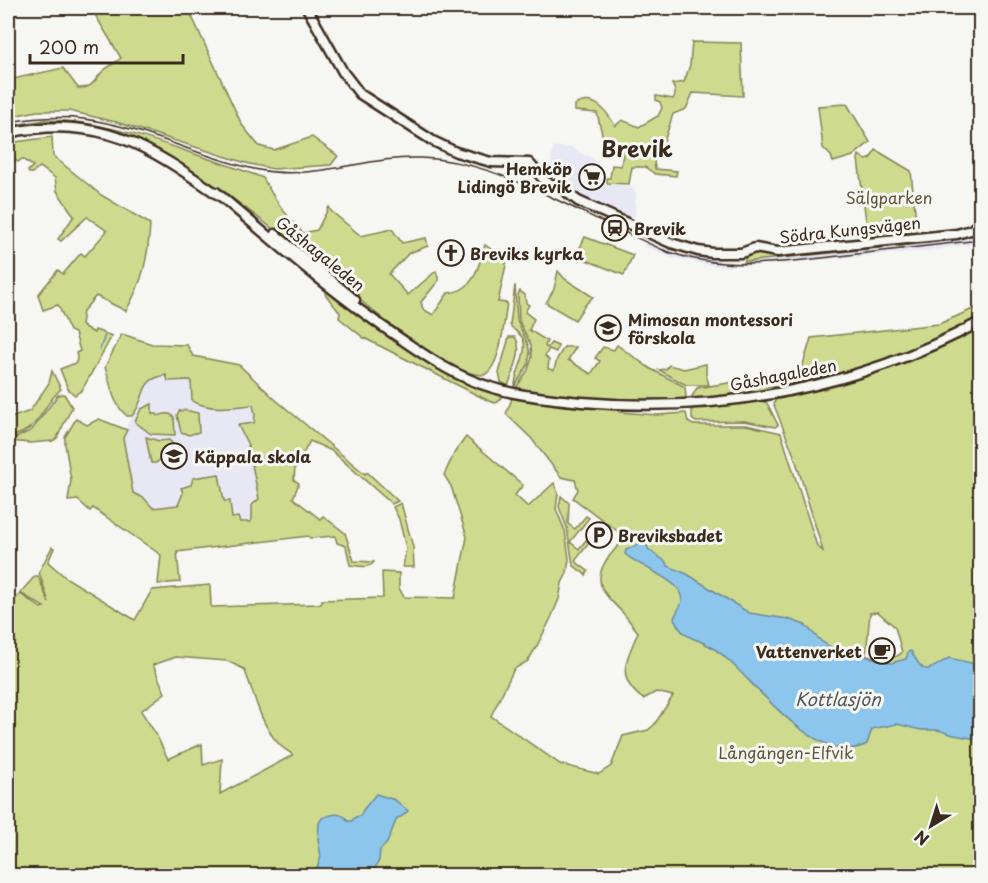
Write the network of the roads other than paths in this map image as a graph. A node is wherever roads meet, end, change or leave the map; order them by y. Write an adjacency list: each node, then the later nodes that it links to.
1 (307, 8): 3 (main road, Södra Kungsvägen)
2 (8, 133): 4 (main road, Gåshagaleden)
3 (981, 222)
4 (981, 322)

